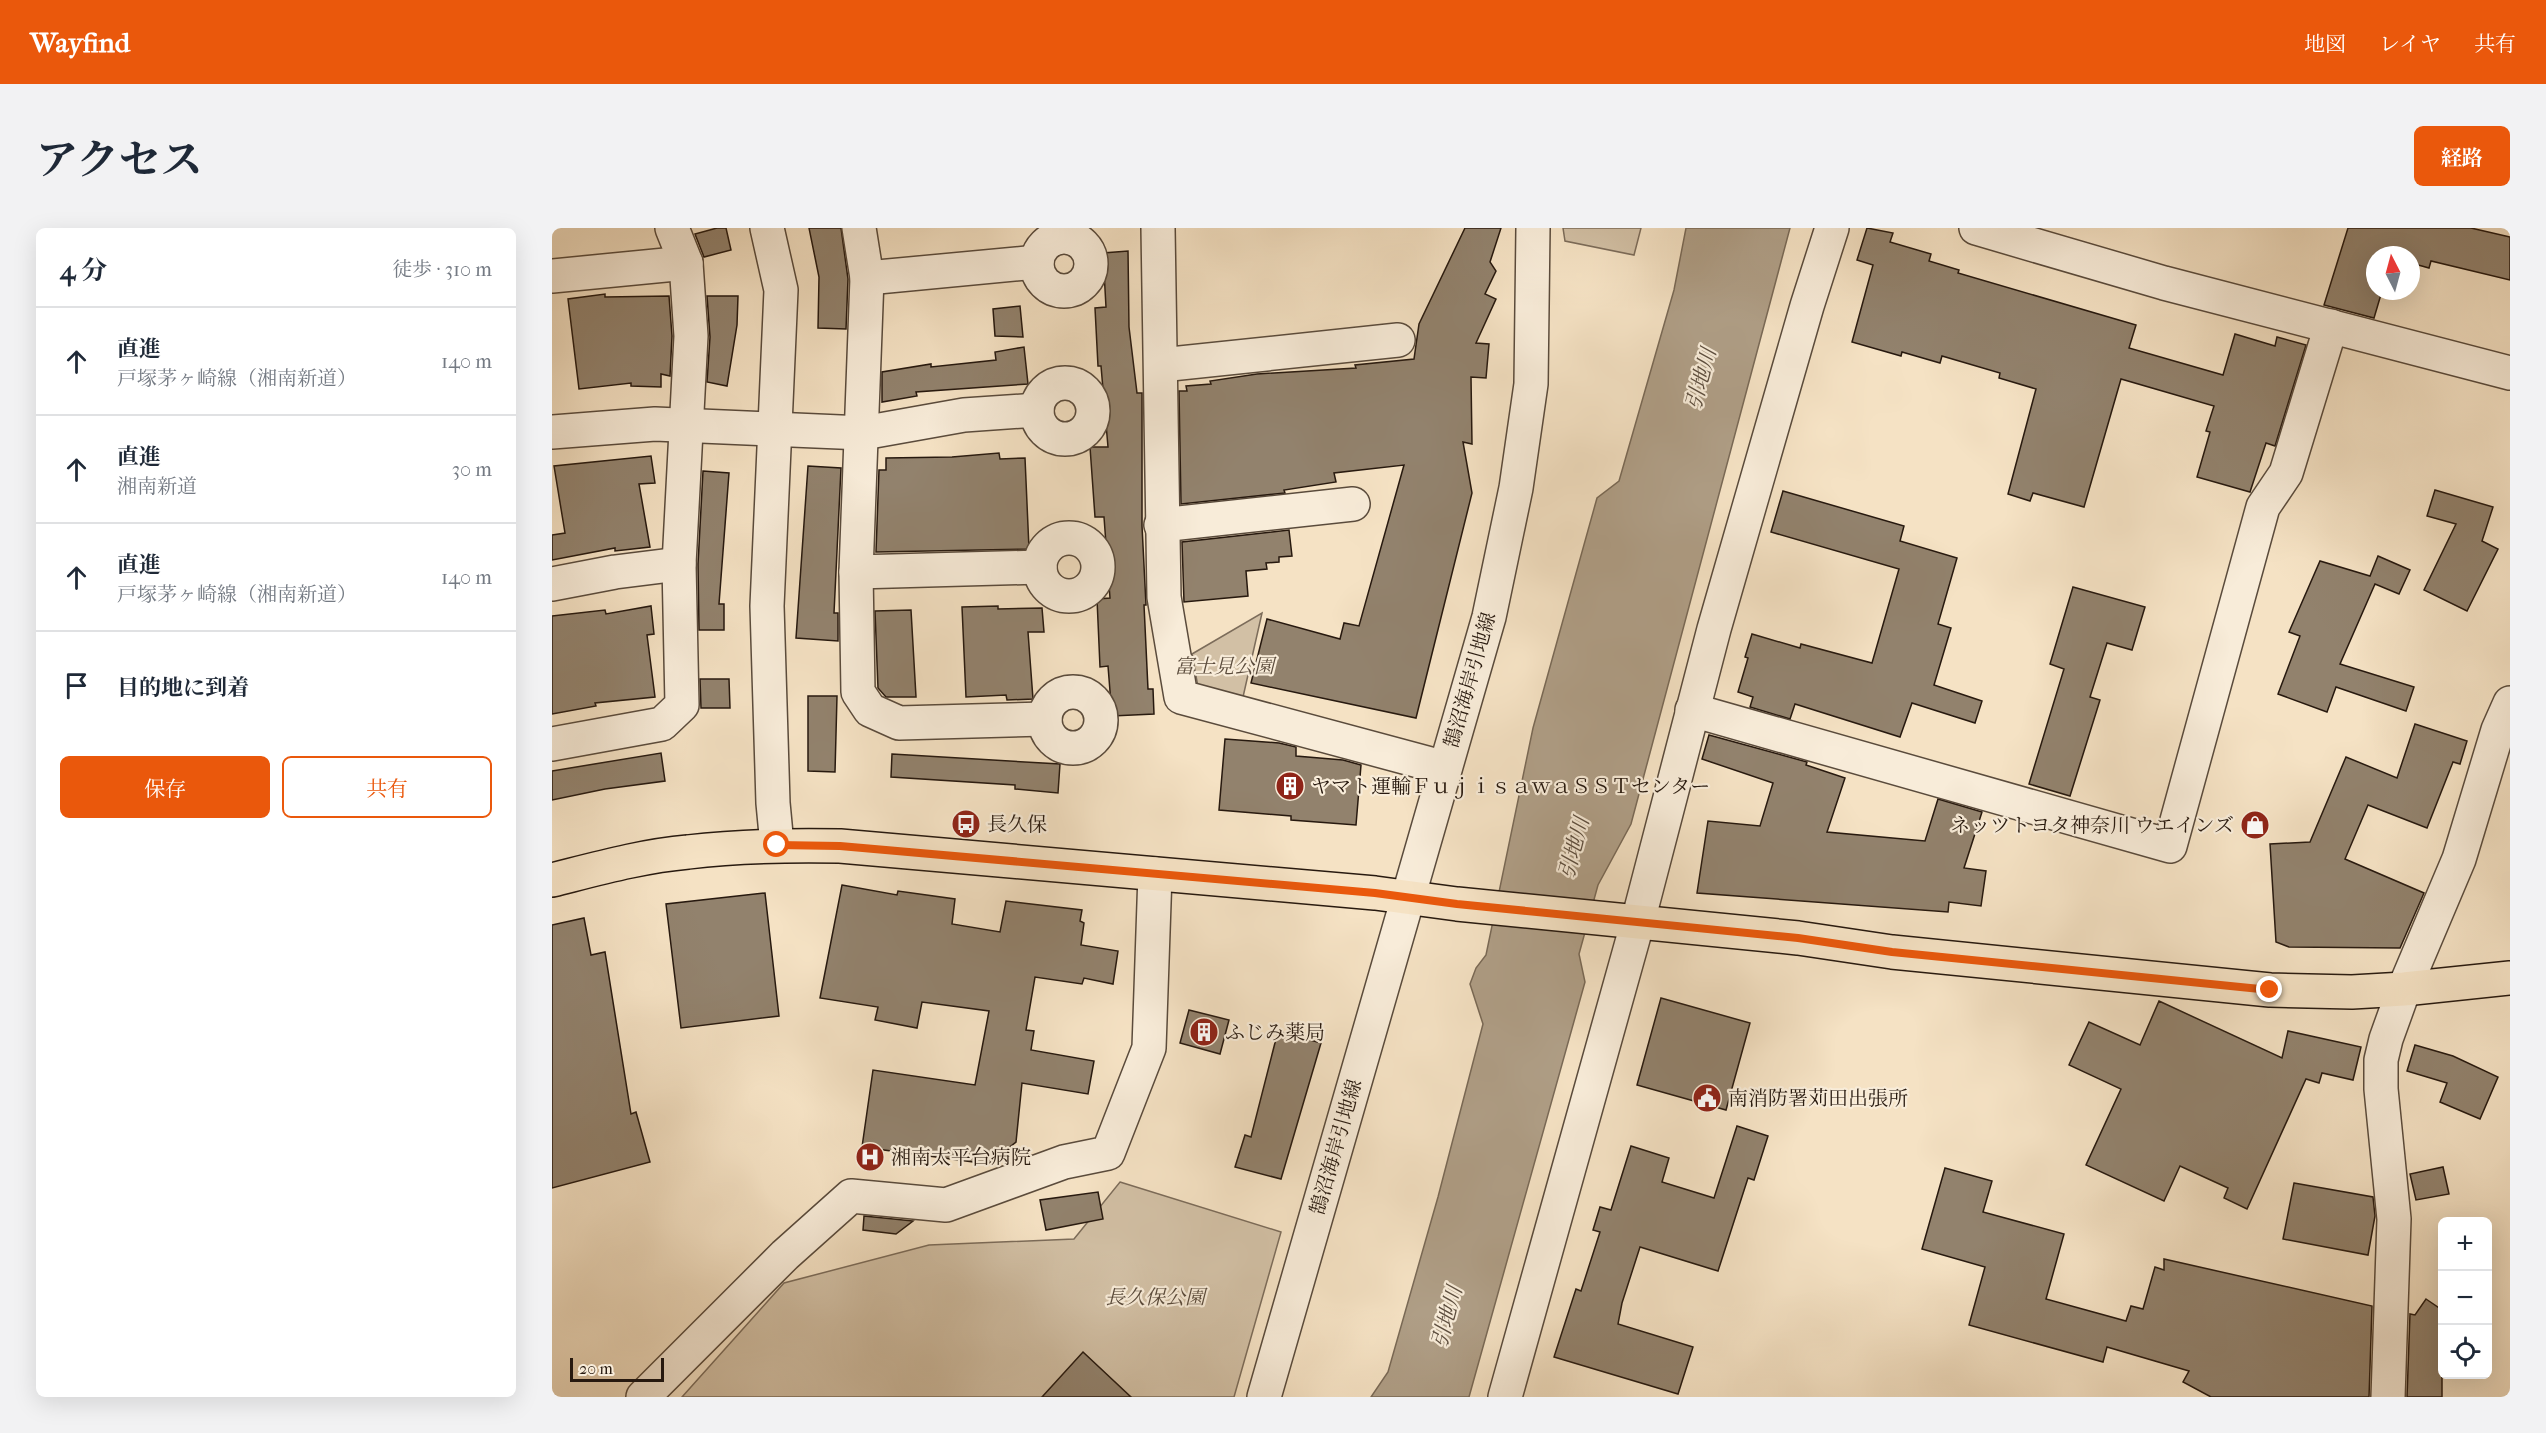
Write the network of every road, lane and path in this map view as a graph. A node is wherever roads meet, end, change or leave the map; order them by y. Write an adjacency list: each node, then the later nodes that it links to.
1 (672, 228): 9 (street)
2 (767, 228): 18 (street)
3 (859, 228): 11 (street)
4 (1158, 228): 14 (street)
5 (1533, 228): 31 (street, 鵠沼海岸引地線)
6 (1833, 228): 28 (street)
7 (1976, 228): 12 (street)
8 (1037, 262): 11 (street)
9 (686, 263): 10 (street); 17 (street)
10 (552, 276)
11 (867, 278): 20 (street)
12 (2331, 326): 15 (street); 28 (street)
13 (1398, 340): 14 (street)
14 (1161, 365): 22 (street)
15 (2510, 373)
16 (1037, 410): 20 (street)
17 (686, 425): 18 (street); 19 (street); 23 (street)
18 (775, 430): 20 (street); 32 (street)
19 (552, 432)
20 (863, 433): 25 (street)
21 (1353, 504): 22 (street)
22 (1161, 525): 31 (street)
23 (679, 564): 26 (street); 30 (street)
24 (1040, 567): 25 (street)
25 (856, 572): 29 (street)
26 (552, 584)
27 (2510, 703): 38 (street)
28 (1692, 710): 36 (street)
29 (1045, 718)
30 (552, 744)
31 (1445, 768): 35 (street, 鵠沼海岸引地線)
32 (777, 845): 33 (main road); 34 (main road)
33 (1155, 874): 35 (main road); 39 (street)
34 (552, 880)
35 (1407, 897): 36 (main road); 40 (street, 鵠沼海岸引地線)
36 (1626, 920): 38 (main road); 41 (street)
37 (2510, 978): 38 (main road)
38 (2404, 989): 42 (street)
39 (643, 1397)
40 (1264, 1397)
41 (1505, 1397)
42 (2388, 1397)

